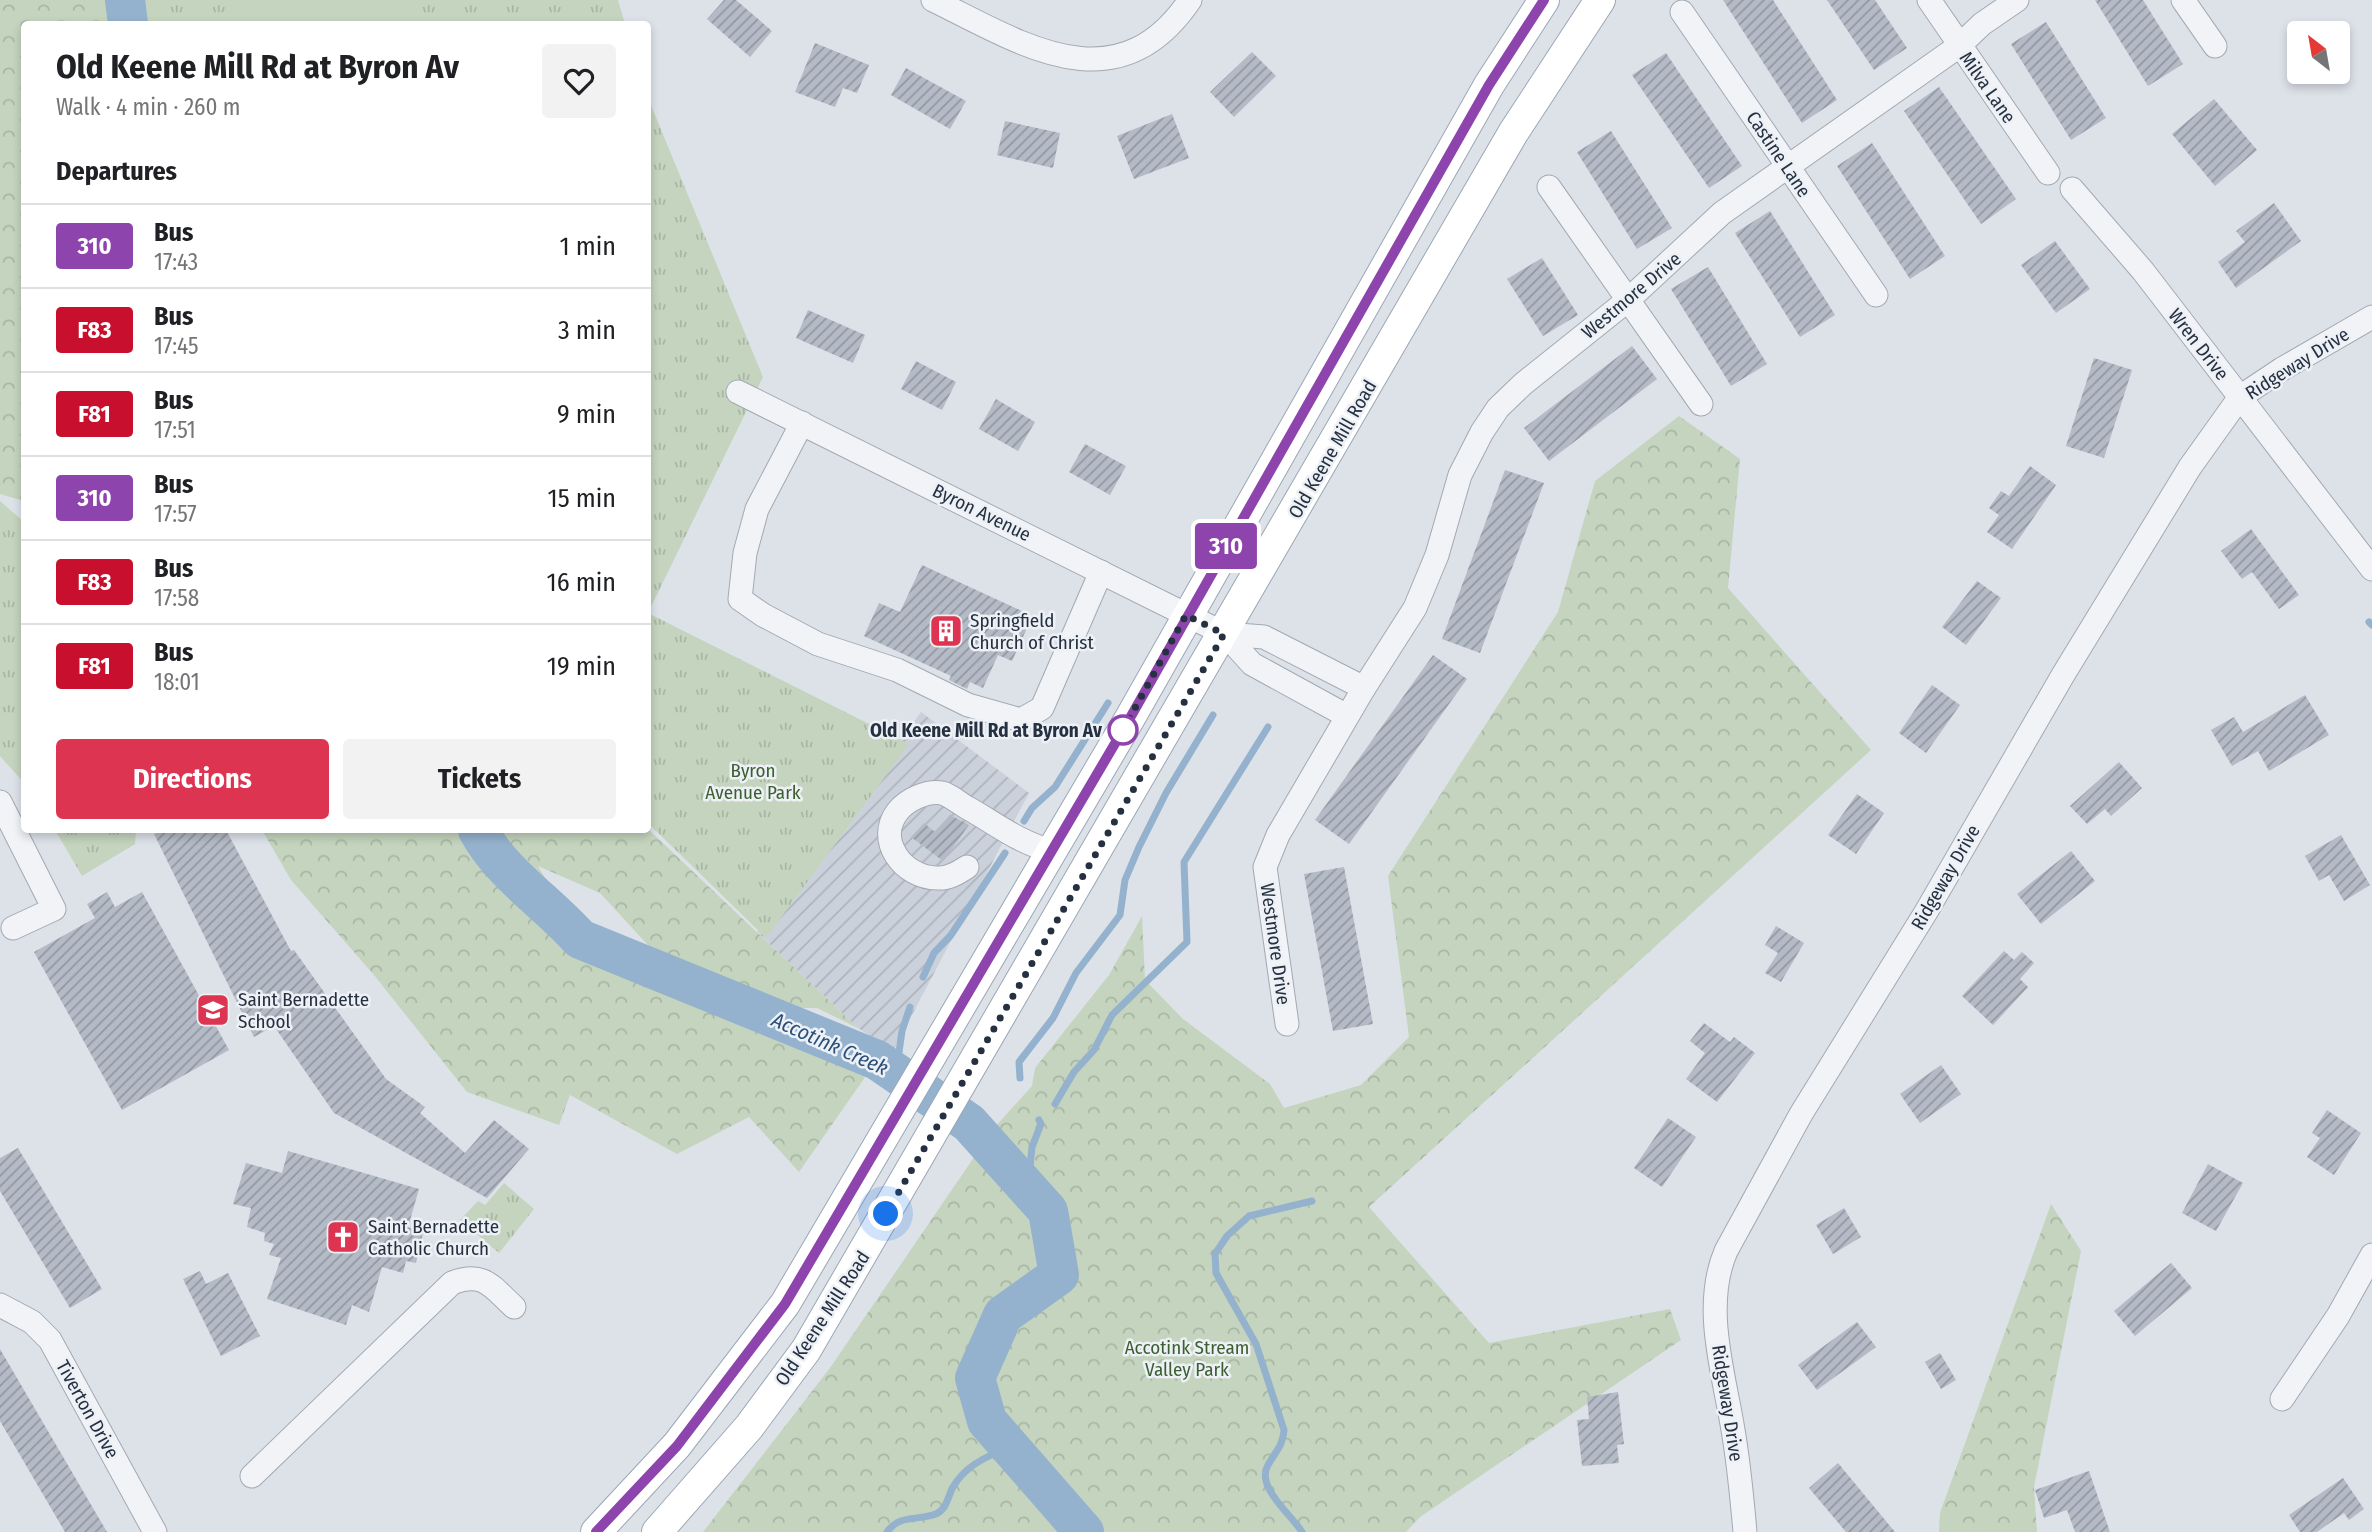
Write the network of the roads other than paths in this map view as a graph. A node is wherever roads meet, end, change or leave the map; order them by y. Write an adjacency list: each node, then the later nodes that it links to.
1 (933, 0): 2 (street)
2 (1190, 0)
3 (1544, 0): 24 (main road, Old Keene Mill Road)
4 (1600, 0): 25 (main road, Old Keene Mill Road)
5 (1929, 0): 9 (street, Milva Lane)
6 (2017, 0): 9 (street, Westmore Drive)
7 (2183, 0): 10 (street)
8 (1682, 12): 11 (street, Castine Lane)
9 (1959, 46): 11 (street, Westmore Drive); 12 (street, Milva Lane)
10 (2215, 46)
11 (1787, 166): 15 (street, Castine Lane); 16 (street, Westmore Drive)
12 (2048, 173)
13 (1549, 187): 16 (street)
14 (2072, 189): 19 (street, Wren Drive)
15 (1877, 295)
16 (1628, 300): 20 (street); 26 (street, Westmore Drive)
17 (2372, 317): 19 (street, Ridgeway Drive)
18 (738, 392): 21 (street, Byron Avenue)
19 (2241, 397): 22 (street, Wren Drive); 41 (street, Ridgeway Drive)
20 (1701, 404)
21 (802, 423): 23 (street, Byron Avenue); 23 (street)
22 (2372, 569)
23 (1101, 572): 24 (street, Byron Avenue)
24 (1186, 615): 25 (street, Byron Avenue); 29 (main road, Old Keene Mill Road)
25 (1224, 634): 26 (street); 27 (street); 40 (main road, Old Keene Mill Road)
26 (1364, 688): 27 (street, Westmore Drive)
27 (1347, 716): 32 (street, Westmore Drive)
28 (0, 802): 31 (street)
29 (1052, 851): 30 (street); 39 (main road, Old Keene Mill Road)
30 (967, 867)
31 (13, 928)
32 (1287, 1024)
33 (2372, 1255): 36 (street)
34 (0, 1305): 38 (street, Tiverton Drive)
35 (514, 1307): 37 (street)
36 (2283, 1399)
37 (252, 1476)
38 (155, 1532)
39 (596, 1532)
40 (657, 1532)
41 (1745, 1532)

